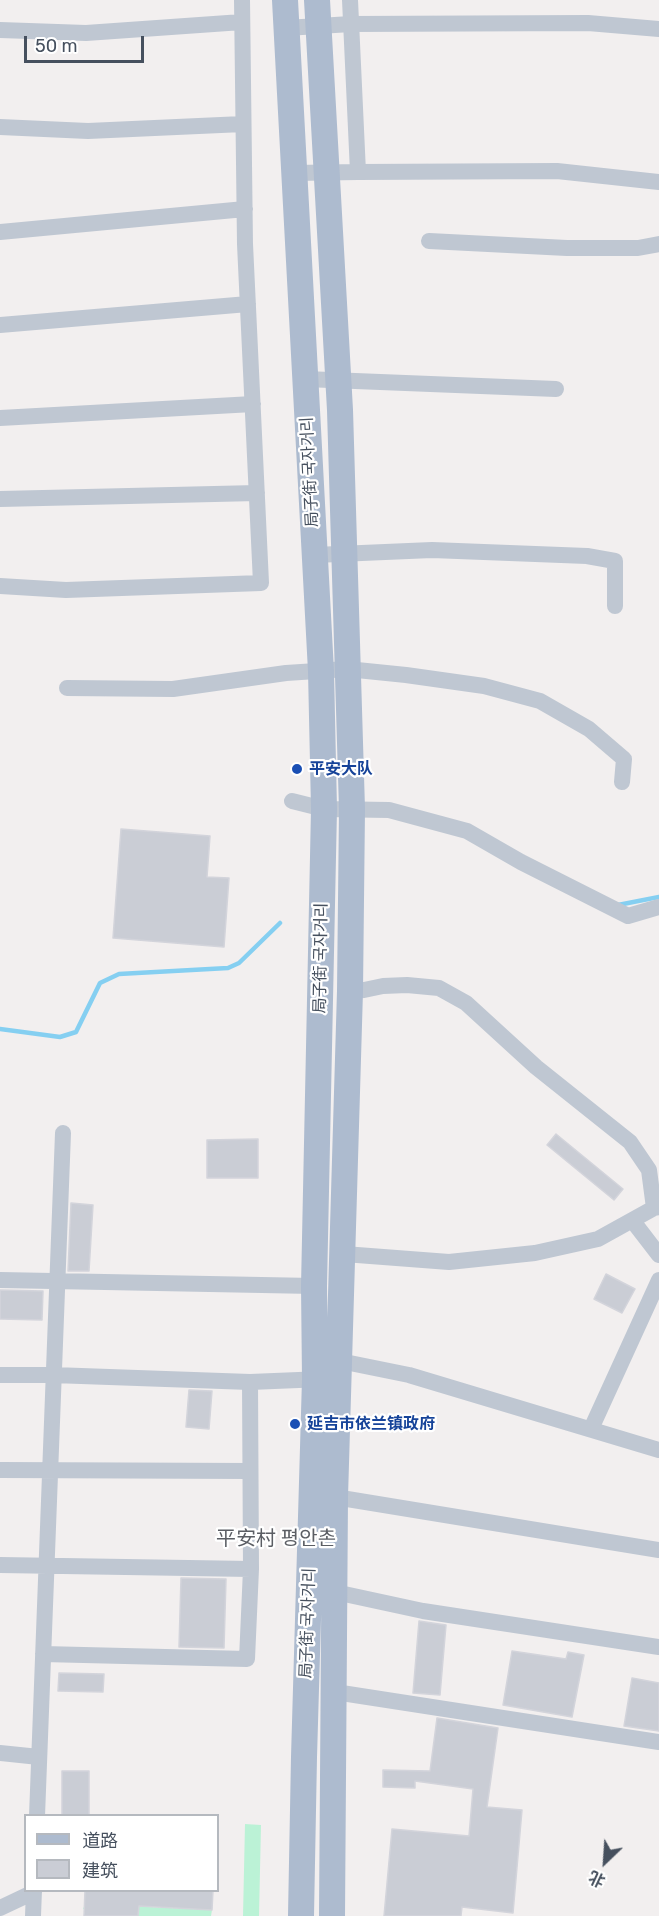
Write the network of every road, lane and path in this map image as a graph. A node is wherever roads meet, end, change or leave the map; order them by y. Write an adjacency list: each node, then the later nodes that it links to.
1 (242, 0): 5 (street)
2 (285, 0): 8 (main road, 局子街 국자거리)
3 (317, 0): 7 (main road, 局子街 국자거리)
4 (350, 0): 6 (street)
5 (242, 22): 10 (street); 11 (street)
6 (351, 24): 7 (street); 9 (street); 15 (street)
7 (318, 27): 8 (street); 13 (main road, 局子街 국자거리)
8 (286, 28): 14 (main road, 局子街 국자거리)
9 (659, 29)
10 (0, 30)
11 (243, 124): 12 (street); 17 (street)
12 (0, 128)
13 (327, 171): 14 (street); 15 (street); 24 (main road, 局子街 국자거리)
14 (294, 172): 23 (main road, 局子街 국자거리)
15 (358, 172): 16 (street)
16 (659, 183)
17 (244, 210): 18 (street); 21 (street)
18 (0, 232)
19 (429, 241): 20 (street)
20 (659, 244)
21 (248, 304): 22 (street); 26 (street)
22 (0, 325)
23 (305, 379): 24 (street); 31 (main road, 局子街 국자거리)
24 (338, 380): 25 (street); 30 (main road, 局子街 국자거리)
25 (556, 389)
26 (252, 404): 27 (street); 28 (street)
27 (0, 418)
28 (257, 494): 29 (street); 32 (street)
29 (0, 499)
30 (344, 553): 31 (street); 33 (street); 34 (main road, 局子街 국자거리)
31 (315, 555): 35 (main road, 局子街 국자거리)
32 (0, 586)
33 (615, 606)
34 (348, 669): 35 (street); 37 (street); 40 (main road, 局子街 국자거리)
35 (321, 671): 36 (street); 39 (main road, 局子街 국자거리)
36 (67, 688)
37 (622, 782)
38 (292, 801): 39 (street)
39 (324, 809): 40 (street); 51 (main road, 局子街 국자거리)
40 (352, 809): 41 (street); 42 (main road, 局子街 국자거리)
41 (659, 907)
42 (350, 991): 44 (street); 46 (main road, 局子街 국자거리)
43 (63, 1133): 50 (street)
44 (657, 1208): 45 (street)
45 (632, 1220): 46 (street); 47 (street)
46 (344, 1254): 52 (main road, 局子街 국자거리)
47 (659, 1255)
48 (0, 1280): 50 (street)
49 (659, 1280): 56 (street)
50 (57, 1281): 51 (street); 54 (street)
51 (314, 1286): 52 (main road, 局子街 국자거리)
52 (331, 1373): 55 (street); 56 (street); 61 (main road, 局子街 국자거리); 78 (main road, 局子街 국자거리)
53 (0, 1375): 54 (street)
54 (53, 1375): 55 (street); 58 (street)
55 (250, 1382): 60 (street)
56 (591, 1430): 57 (street)
57 (659, 1450)
58 (50, 1469): 59 (street); 60 (street); 64 (street)
59 (0, 1470)
60 (250, 1471): 65 (street)
61 (335, 1497): 62 (street); 66 (main road, 局子街 국자거리)
62 (659, 1550)
63 (0, 1565): 64 (street)
64 (46, 1566): 65 (street); 68 (street)
65 (250, 1569): 68 (street)
66 (334, 1592): 67 (street); 69 (main road, 局子街 국자거리)
67 (659, 1647)
68 (43, 1654): 72 (street)
69 (335, 1692): 70 (street); 79 (main road, 局子街 국자거리)
70 (659, 1742)
71 (0, 1752): 72 (street)
72 (39, 1756): 73 (street)
73 (37, 1814)
74 (32, 1892): 76 (street)
75 (34, 1892): 77 (street)
76 (0, 1908)
77 (33, 1916)
78 (301, 1916)
79 (332, 1916)

